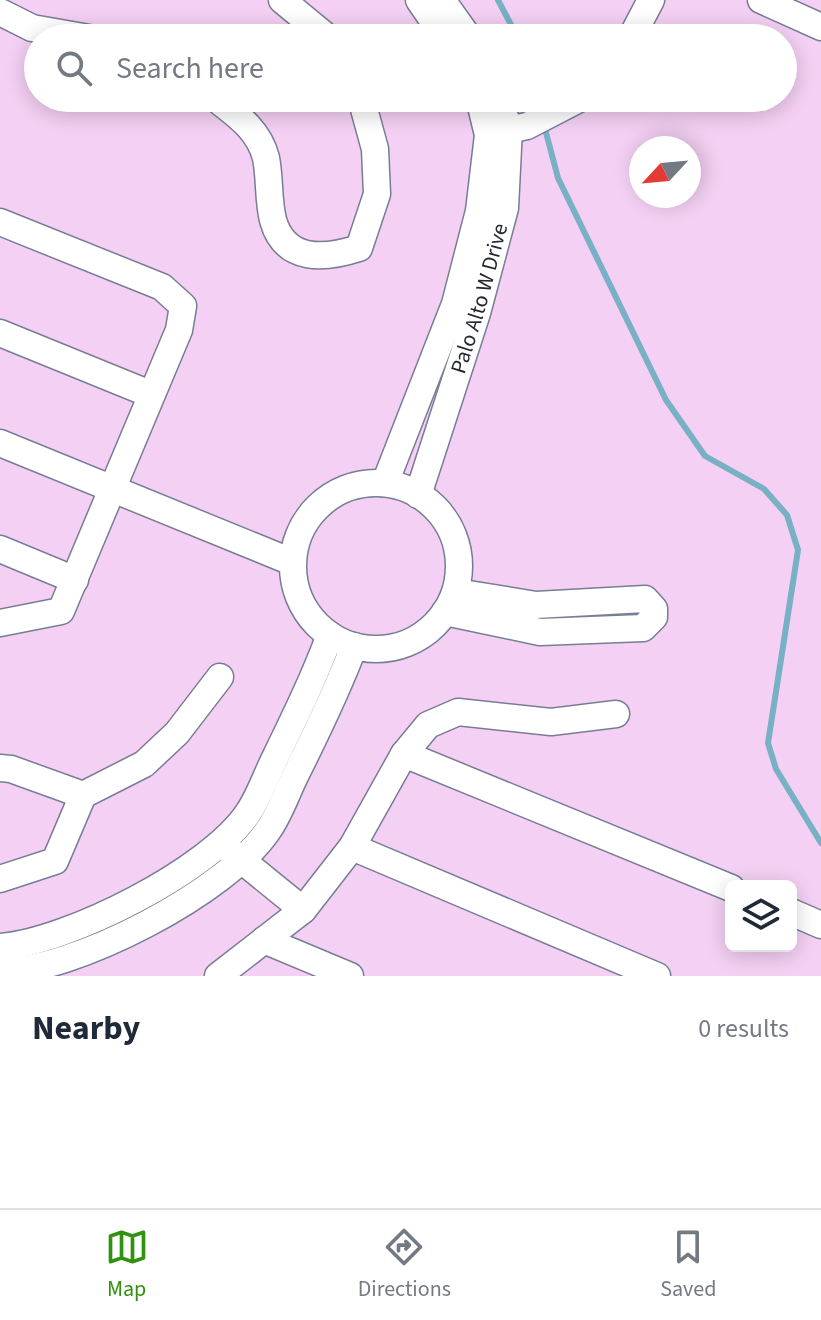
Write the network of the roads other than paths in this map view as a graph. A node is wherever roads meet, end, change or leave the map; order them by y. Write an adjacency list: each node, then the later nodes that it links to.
1 (282, 0): 8 (street)
2 (419, 0): 9 (street)
3 (442, 0): 10 (street)
4 (651, 0): 11 (street)
5 (774, 2): 12 (street)
6 (0, 12): 7 (street)
7 (24, 24)
8 (311, 24)
9 (435, 24)
10 (459, 24)
11 (638, 24)
12 (821, 27)
13 (233, 112): 14 (street)
14 (365, 112)
15 (492, 112): 18 (street, Palo Alto W Drive)
16 (502, 112): 18 (street, Palo Alto W Drive)
17 (550, 112): 18 (street)
18 (508, 130): 23 (street, Palo Alto W Drive); 25 (street, Palo Alto W Drive)
19 (0, 222): 21 (street)
20 (0, 333): 21 (street)
21 (150, 394): 24 (street)
22 (0, 443): 24 (street)
23 (385, 483): 25 (street); 27 (street)
24 (112, 490): 27 (street); 28 (street)
25 (418, 495): 29 (street)
26 (0, 549): 28 (street)
27 (292, 562): 31 (street)
28 (75, 580): 30 (street)
29 (451, 602): 29 (street); 31 (street)
30 (0, 623)
31 (342, 641): 37 (street); 39 (street)
32 (220, 677): 36 (street)
33 (616, 714): 34 (street)
34 (404, 754): 38 (street); 41 (street)
35 (0, 768): 36 (street)
36 (83, 795): 40 (street)
37 (219, 841): 39 (street); 46 (street)
38 (352, 847): 42 (street); 50 (street)
39 (240, 859): 42 (street); 47 (street)
40 (0, 879)
41 (725, 886)
42 (303, 910): 45 (street)
43 (797, 915): 44 (street)
44 (821, 925)
45 (264, 940): 48 (street); 49 (street)
46 (0, 947)
47 (0, 971)
48 (218, 976)
49 (350, 976)
50 (657, 976)

